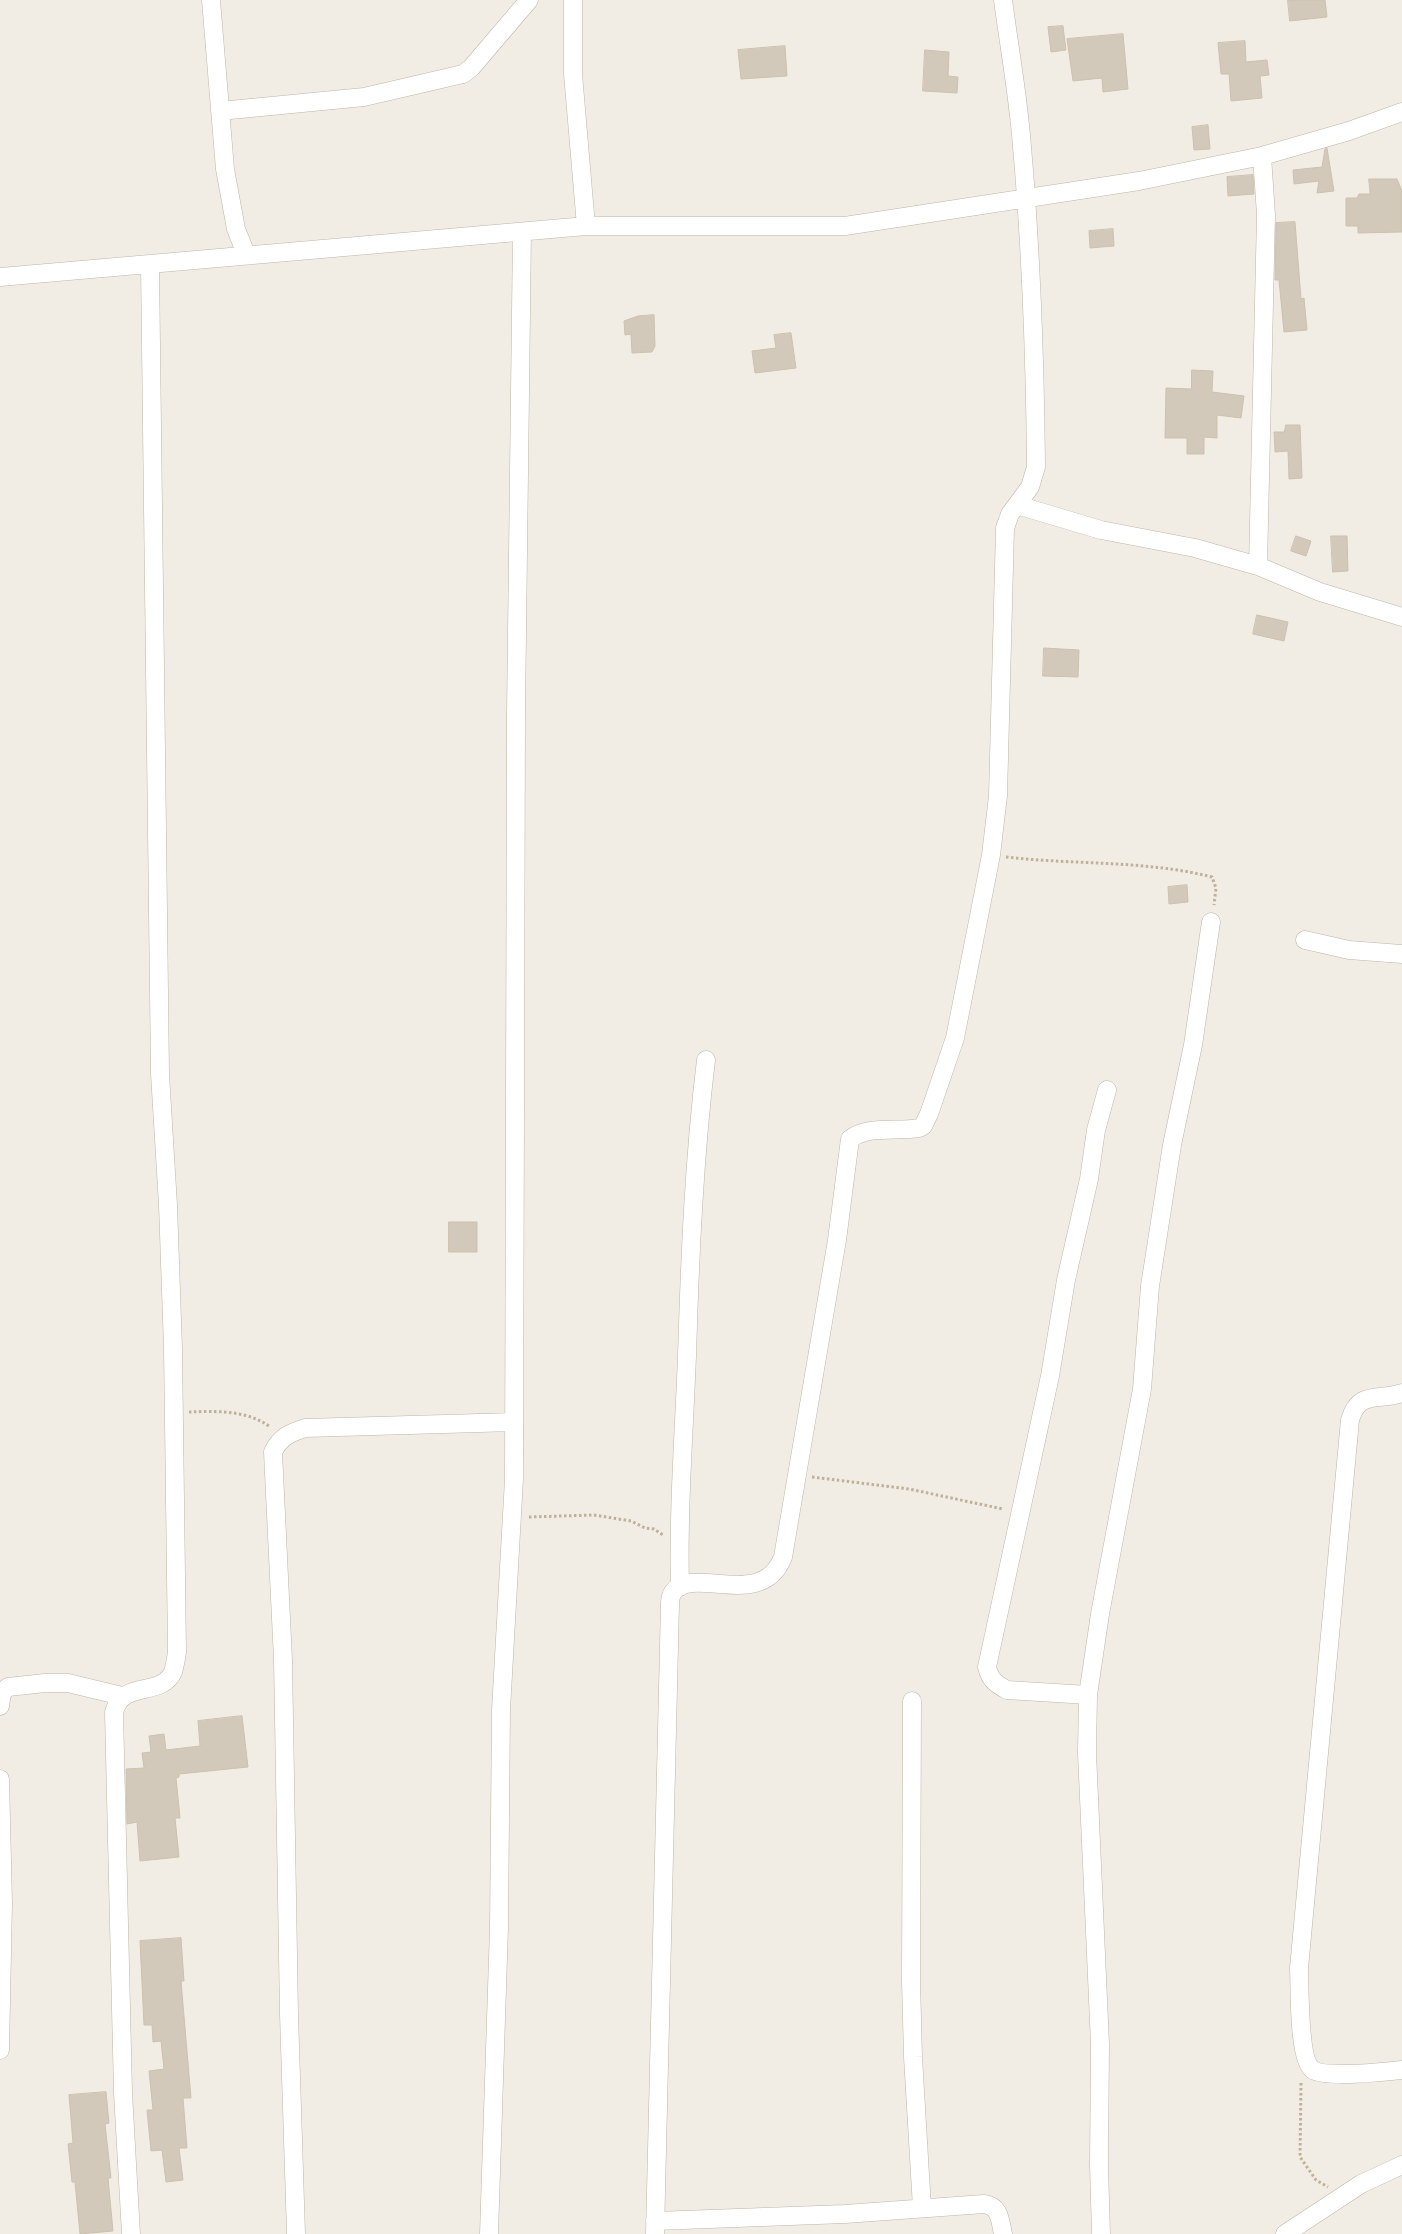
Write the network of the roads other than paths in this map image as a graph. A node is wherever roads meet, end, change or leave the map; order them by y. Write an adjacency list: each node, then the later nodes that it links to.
1 (211, 0): 5 (street)
2 (529, 0): 5 (street)
3 (573, 0): 9 (street)
4 (1002, 0): 8 (street)
5 (220, 111): 11 (street)
6 (1402, 112): 7 (street)
7 (1262, 156): 8 (street); 15 (street)
8 (1026, 200): 9 (street); 14 (street)
9 (586, 226): 10 (street)
10 (522, 232): 11 (street); 23 (street)
11 (246, 254): 12 (street)
12 (150, 265): 13 (street); 26 (street)
13 (0, 277)
14 (1018, 505): 15 (street); 24 (street)
15 (1258, 566): 16 (street)
16 (1402, 617)
17 (1212, 922): 25 (street)
18 (1305, 940): 19 (street)
19 (1402, 954)
20 (706, 1060): 24 (street)
21 (1107, 1090): 25 (street)
22 (1402, 1393): 31 (street)
23 (514, 1422): 36 (street); 37 (street)
24 (680, 1588): 34 (street)
25 (1088, 1695): 39 (street)
26 (122, 1696): 28 (street); 35 (street)
27 (912, 1701): 33 (street)
28 (0, 1706)
29 (0, 1779): 30 (street)
30 (0, 2050)
31 (1402, 2070)
32 (1402, 2165): 40 (street)
33 (922, 2208): 34 (street); 38 (street)
34 (655, 2228)
35 (131, 2234)
36 (296, 2234)
37 (489, 2234)
38 (1002, 2234)
39 (1101, 2234)
40 (1285, 2234)

